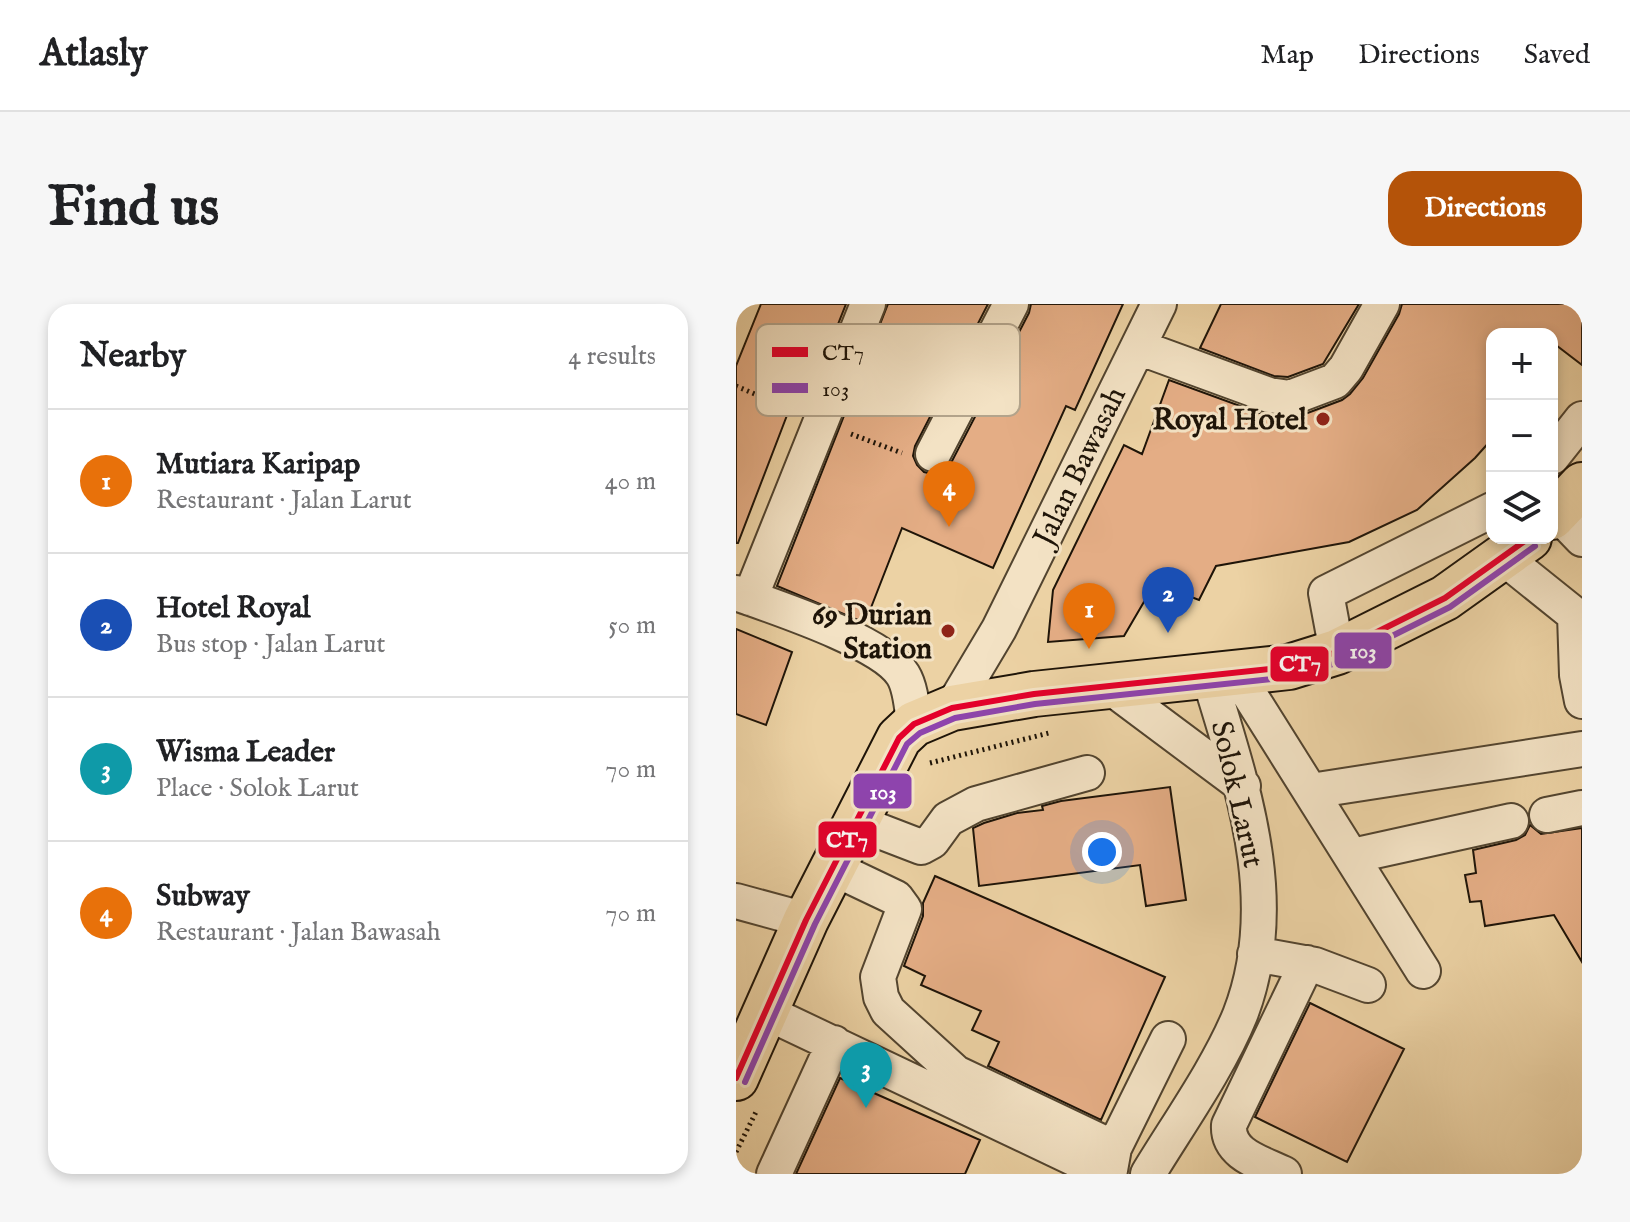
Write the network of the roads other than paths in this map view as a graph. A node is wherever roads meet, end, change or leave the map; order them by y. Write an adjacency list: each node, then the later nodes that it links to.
1 (868, 304): 5 (street)
2 (1011, 304): 6 (street)
3 (1159, 304): 7 (street, Jalan Bawasah)
4 (1382, 304): 7 (street)
5 (859, 324)
6 (1001, 324)
7 (1138, 347): 20 (street, Jalan Bawasah)
8 (820, 416): 18 (street)
9 (953, 416): 13 (street)
10 (1582, 419): 11 (street)
11 (1558, 451)
12 (1582, 452): 14 (street)
13 (933, 454)
14 (1558, 458)
15 (1486, 513): 21 (street)
16 (1523, 544): 21 (main road)
17 (1556, 544): 19 (street)
18 (743, 595): 26 (street)
19 (1578, 619): 25 (street)
20 (999, 629): 24 (street, Jalan Bawasah); 26 (street, Jalan Bawasah)
21 (1337, 652): 22 (main road)
22 (1223, 675): 23 (main road); 29 (street, Solok Larut); 30 (street)
23 (1109, 686): 24 (main road); 29 (street)
24 (1034, 694): 26 (main road)
25 (1582, 701)
26 (933, 716): 34 (main road)
27 (1582, 749): 30 (street)
28 (1087, 773): 34 (street)
29 (1243, 786): 39 (street, Solok Larut)
30 (1311, 791): 35 (street)
31 (1582, 808): 32 (street)
32 (1547, 815)
33 (1511, 821): 35 (street)
34 (856, 822): 36 (main road)
35 (1352, 856): 41 (street)
36 (833, 868): 38 (main road); 47 (street)
37 (736, 901): 38 (street)
38 (806, 920): 43 (main road)
39 (1255, 954): 40 (street); 49 (street, Solok Larut)
40 (1307, 963): 42 (street); 50 (street)
41 (1423, 971)
42 (1368, 985)
43 (766, 1012): 45 (street); 46 (main road)
44 (1168, 1039): 47 (street)
45 (834, 1043): 47 (street); 48 (street)
46 (736, 1078)
47 (1110, 1165)
48 (774, 1174)
49 (1148, 1174)
50 (1284, 1174)

